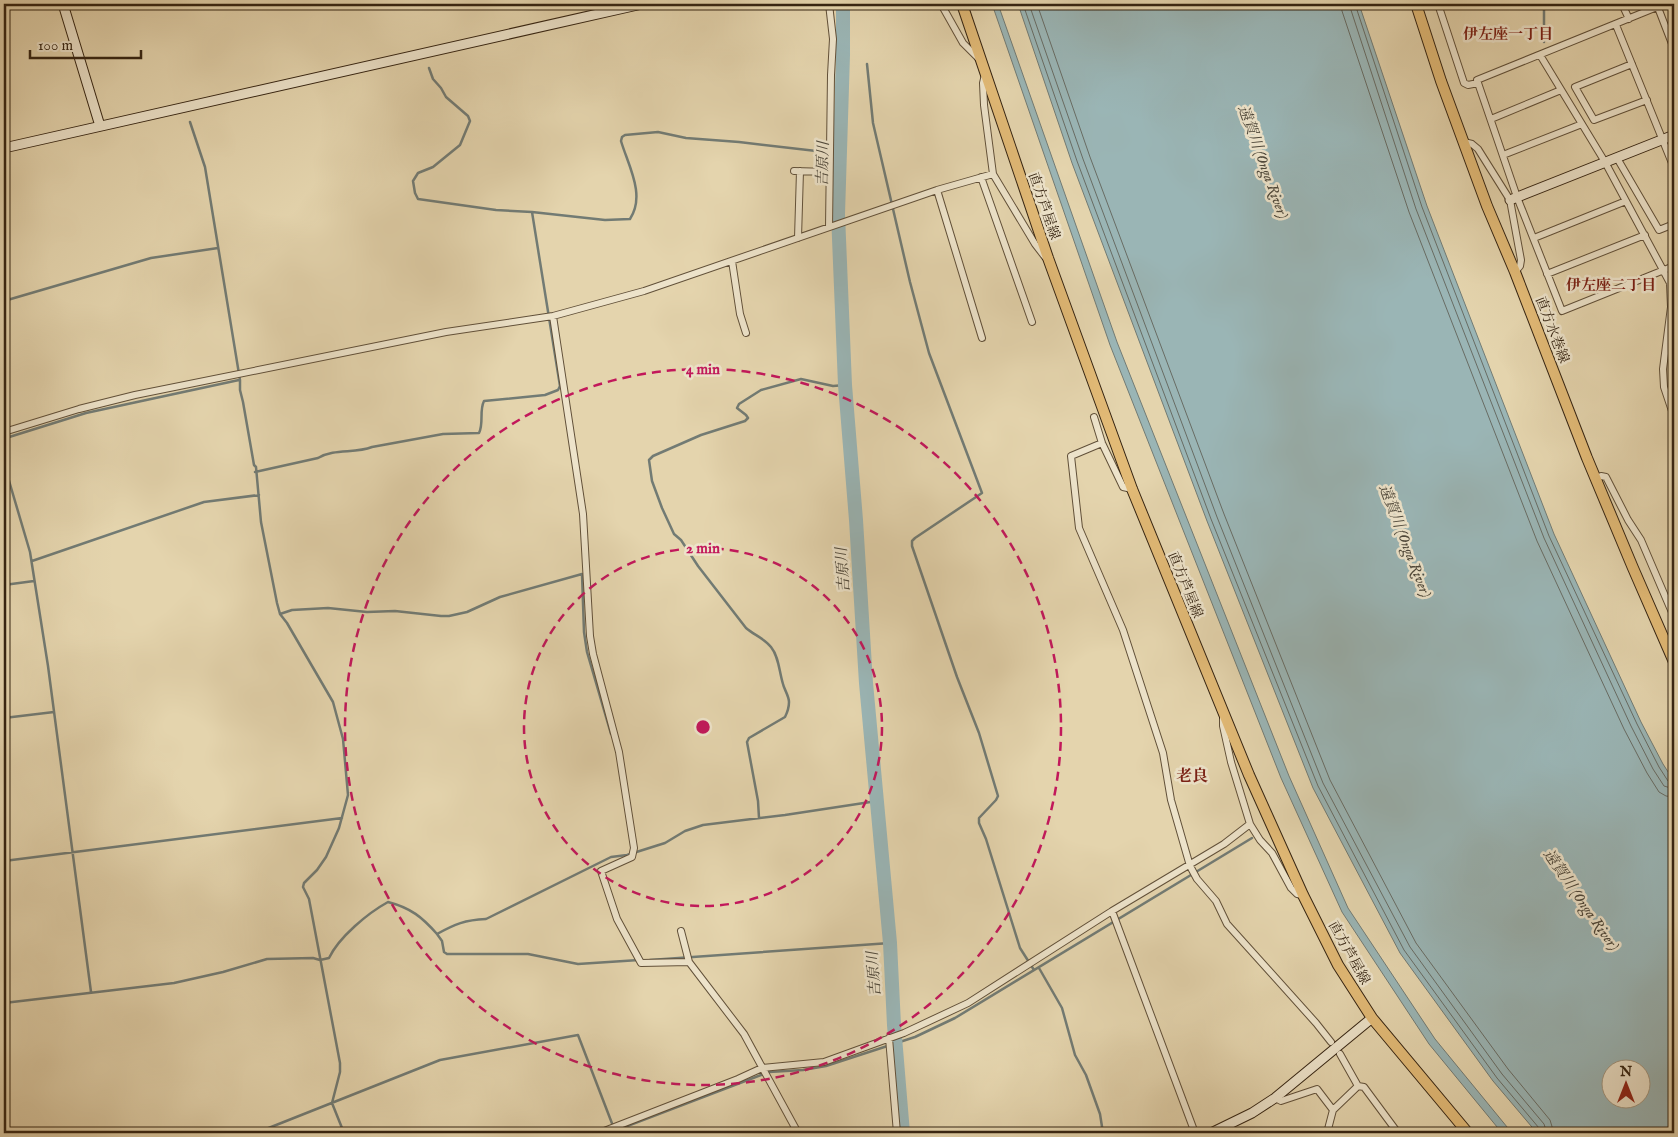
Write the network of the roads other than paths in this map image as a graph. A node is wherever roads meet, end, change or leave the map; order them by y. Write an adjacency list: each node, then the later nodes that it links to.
1 (63, 4): 22 (street)
2 (642, 4): 22 (street)
3 (829, 4): 31 (street)
4 (941, 4): 14 (street)
5 (962, 4): 14 (main road, 直方芦屋線)
6 (1416, 4): 25 (main road, 直方水巻線)
7 (1438, 4): 17 (street)
8 (1622, 4): 10 (street)
9 (1657, 5): 10 (street); 12 (street)
10 (1629, 19): 11 (street)
11 (1616, 25): 13 (street); 15 (street)
12 (1674, 48)
13 (1540, 55): 17 (street); 18 (street)
14 (981, 60): 16 (main road, 直方芦屋線)
15 (1632, 64): 19 (street); 19 (street)
16 (985, 74): 32 (street); 42 (main road, 直方芦屋線)
17 (1478, 83): 20 (street)
18 (1561, 90): 20 (street); 21 (street)
19 (1647, 100): 24 (street)
20 (1491, 119): 27 (street)
21 (1582, 124): 27 (street); 29 (street)
22 (100, 126): 26 (street)
23 (1674, 135): 24 (street)
24 (1663, 139): 28 (street); 30 (street)
25 (1464, 142): 35 (street); 46 (main road, 直方水巻線)
26 (4, 148)
27 (1503, 155): 35 (street)
28 (1617, 158): 29 (street); 37 (street)
29 (1605, 162): 35 (street); 36 (street)
30 (1674, 168)
31 (829, 172): 38 (street); 40 (street)
32 (993, 174): 33 (street); 42 (street)
33 (981, 177): 34 (street); 49 (street)
34 (937, 190): 38 (street); 51 (street)
35 (1513, 198): 41 (street); 46 (street)
36 (1626, 201): 39 (street); 41 (street)
37 (1674, 224)
38 (829, 227): 40 (street)
39 (1645, 235): 45 (street); 47 (street)
40 (798, 238): 43 (street)
41 (1534, 238): 47 (street)
42 (1048, 258): 57 (main road, 直方芦屋線)
43 (732, 261): 48 (street); 50 (street)
44 (1674, 266): 45 (street)
45 (1664, 271): 47 (street); 52 (street)
46 (1515, 272): 56 (main road, 直方水巻線)
47 (1547, 274)
48 (553, 316): 54 (street); 69 (street)
49 (1032, 322)
50 (746, 333)
51 (982, 338)
52 (1674, 414)
53 (1094, 417): 55 (street)
54 (4, 432)
55 (1102, 442): 57 (street); 65 (street)
56 (1595, 478): 59 (street); 61 (main road, 直方水巻線)
57 (1132, 489): 63 (main road, 直方芦屋線)
58 (1674, 596): 59 (street)
59 (1667, 599): 60 (street)
60 (1674, 617)
61 (1671, 649): 62 (main road, 直方水巻線)
62 (1674, 662)
63 (1224, 715): 64 (street); 66 (main road, 直方芦屋線)
64 (1250, 824): 65 (street); 66 (street)
65 (1190, 866): 67 (street); 72 (street)
66 (1303, 895): 70 (main road, 直方芦屋線)
67 (1112, 912): 71 (street); 81 (street)
68 (681, 931): 69 (street)
69 (690, 962): 74 (street)
70 (1372, 1018): 76 (street); 85 (main road, 直方芦屋線)
71 (889, 1038): 74 (street); 80 (street)
72 (1331, 1042)
73 (1340, 1054): 75 (street)
74 (762, 1068): 78 (street); 79 (street)
75 (1358, 1086): 77 (street); 84 (street)
76 (1275, 1098): 77 (street); 82 (street)
77 (1333, 1110): 83 (street)
78 (598, 1133)
79 (798, 1133)
80 (897, 1133)
81 (1196, 1133)
82 (1211, 1133)
83 (1327, 1133)
84 (1398, 1133)
85 (1468, 1133)

